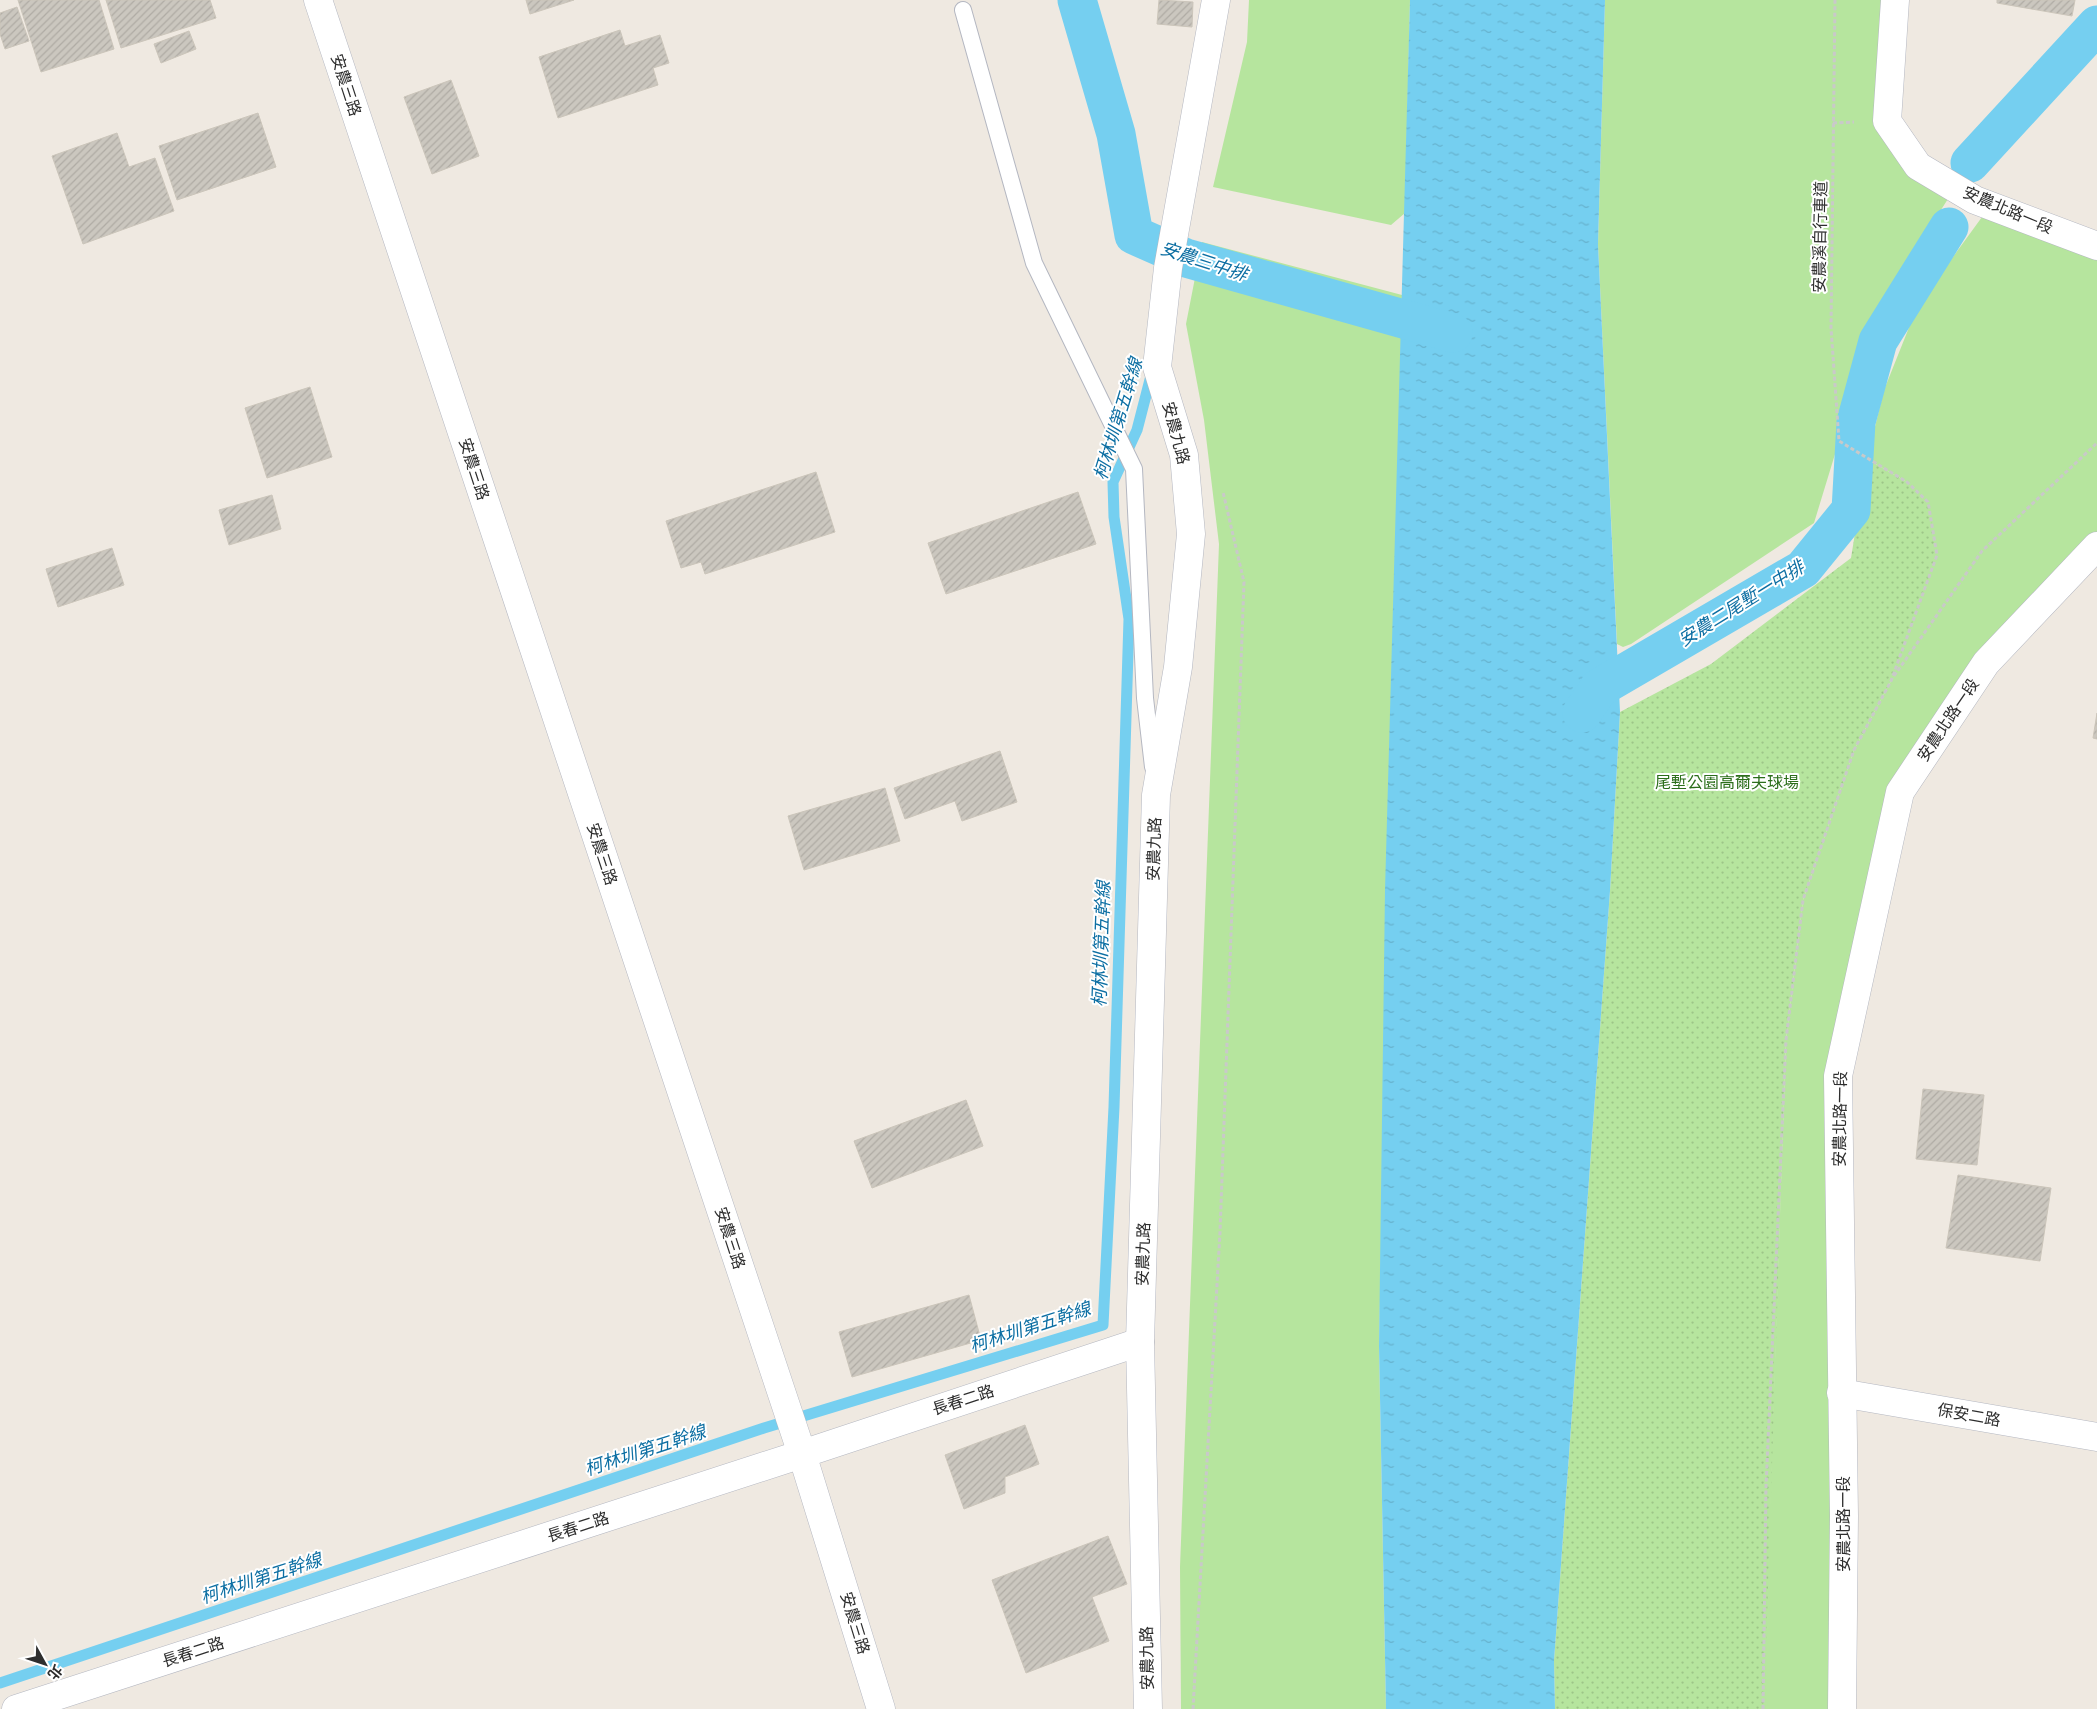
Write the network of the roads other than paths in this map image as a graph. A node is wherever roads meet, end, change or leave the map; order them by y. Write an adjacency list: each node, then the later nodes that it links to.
1 (318, 0): 11 (street, 安農三路)
2 (1216, 0): 7 (street, 安農九路)
3 (1895, 0): 5 (street, 安農北路一段)
4 (963, 10): 7 (lane)
5 (2097, 246)
6 (2097, 546): 9 (street, 安農北路一段)
7 (1156, 795): 8 (street, 安農九路)
8 (1140, 1342): 11 (street, 長春二路); 14 (street, 安農九路)
9 (1841, 1393): 10 (street, 保安二路); 15 (street, 安農北路一段)
10 (2097, 1437)
11 (802, 1454): 12 (street, 長春二路); 13 (street, 安農三路)
12 (16, 1709)
13 (881, 1709)
14 (1148, 1709)
15 (1842, 1709)

